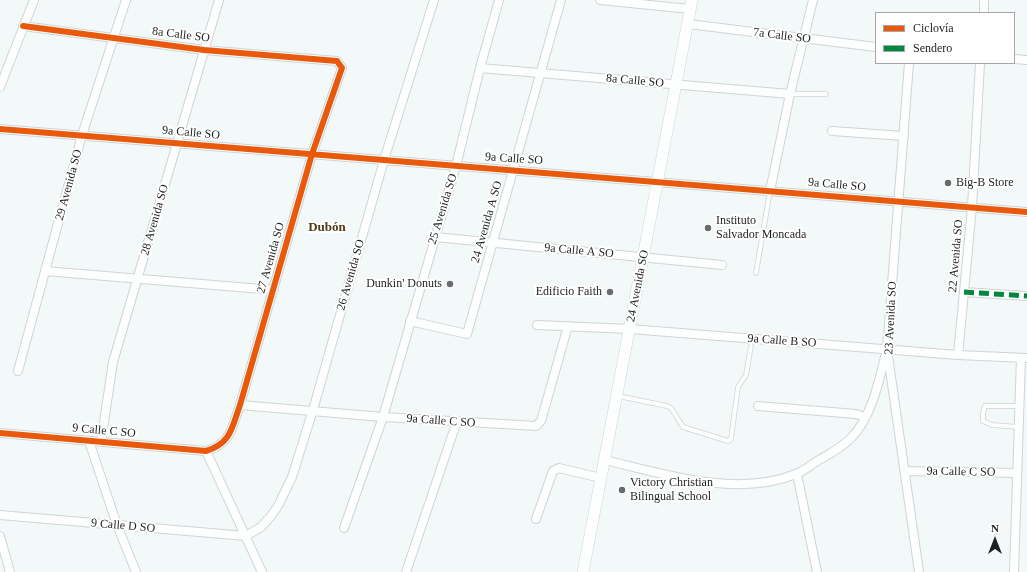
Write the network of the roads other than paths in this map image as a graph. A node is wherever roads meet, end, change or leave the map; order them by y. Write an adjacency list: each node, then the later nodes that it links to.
1 (34, 0): 13 (street)
2 (126, 0): 14 (street, 29 Avenida SO)
3 (219, 0): 17 (street, 28 Avenida SO)
4 (434, 0): 35 (street, 26 Avenida SO)
5 (499, 0): 23 (street, 25 Avenida SO)
6 (561, 0): 24 (street, 24 Avenida A SO)
7 (600, 0): 10 (street)
8 (813, 0): 15 (street)
9 (984, 0): 11 (street)
10 (691, 5): 12 (street, 24 Avenida SO)
11 (984, 12)
12 (688, 24): 15 (street, 7a Calle SO); 25 (street, 24 Avenida SO)
13 (23, 26): 14 (street, 8a Calle SO); 26 (street)
14 (114, 38): 17 (street, 8a Calle SO); 31 (street, 29 Avenida SO)
15 (804, 39): 16 (street, 7a Calle SO); 27 (street)
16 (875, 47)
17 (204, 50): 20 (street, 8a Calle SO); 33 (street, 28 Avenida SO)
18 (1015, 59): 19 (street)
19 (1027, 60)
20 (337, 61): 34 (street, 27 Avenida SO)
21 (909, 64): 32 (street, 23 Avenida SO)
22 (980, 64): 41 (street, 22 Avenida SO)
23 (480, 68): 24 (street, 8a Calle SO); 36 (street, 25 Avenida SO)
24 (541, 74): 25 (street, 8a Calle SO); 37 (street, 24 Avenida A SO)
25 (676, 85): 27 (street, 8a Calle SO); 38 (street, 24 Avenida SO)
26 (0, 87)
27 (790, 94): 28 (lane); 39 (street)
28 (826, 94)
29 (0, 129): 31 (street, 9a Calle SO)
30 (832, 131): 32 (street)
31 (82, 135): 33 (street, 9a Calle SO); 47 (street, 29 Avenida SO)
32 (904, 136): 40 (street, 23 Avenida SO)
33 (177, 143): 34 (street, 9a Calle SO); 49 (street, 28 Avenida SO)
34 (312, 154): 35 (street, 9a Calle SO); 50 (street, 27 Avenida SO)
35 (384, 160): 36 (street, 9a Calle SO); 66 (street, 26 Avenida SO)
36 (456, 166): 37 (street, 9a Calle SO); 43 (street, 25 Avenida SO)
37 (514, 169): 38 (street, 9a Calle SO); 44 (street, 24 Avenida A SO)
38 (658, 182): 39 (street, 9a Calle SO); 45 (street, 24 Avenida SO)
39 (770, 191): 40 (street, 9a Calle SO); 48 (lane)
40 (899, 201): 41 (street, 9a Calle SO); 58 (street, 23 Avenida SO)
41 (972, 207): 42 (street, 9a Calle SO); 51 (street, 22 Avenida SO)
42 (1027, 212)
43 (435, 237): 44 (street, 9a Calle A SO); 53 (street, 25 Avenida SO)
44 (493, 243): 45 (street, 9a Calle A SO); 53 (street, 24 Avenida A SO)
45 (644, 256): 46 (street, 9a Calle A SO); 56 (street, 24 Avenida SO)
46 (722, 265)
47 (46, 271): 49 (street); 61 (street, 29 Avenida SO)
48 (756, 273)
49 (138, 278): 50 (street); 73 (street, 28 Avenida SO)
50 (274, 290): 63 (street, 27 Avenida SO)
51 (964, 292): 52 (street); 59 (street, 22 Avenida SO)
52 (1027, 296)
53 (410, 321): 67 (street, 25 Avenida SO)
54 (537, 325): 55 (street, 9a Calle B SO)
55 (568, 326): 56 (street, 9a Calle B SO); 69 (street, 9a Calle C SO)
56 (630, 329): 57 (street, 9a Calle B SO); 62 (street, 24 Avenida SO)
57 (751, 343): 58 (street, 9a Calle B SO); 62 (lane)
58 (887, 349): 59 (street, 9a Calle B SO); 68 (street); 76 (street, 23 Avenida SO)
59 (958, 354): 60 (street, 9a Calle B SO)
60 (1024, 358): 65 (street)
61 (18, 371)
62 (617, 396): 75 (street, 24 Avenida SO)
63 (240, 405): 66 (street, 9a Calle C SO); 74 (street, 27 Avenida SO)
64 (758, 406): 68 (street)
65 (1020, 406): 70 (street); 70 (lane)
66 (313, 410): 67 (street, 9a Calle C SO); 85 (street, 26 Avenida SO)
67 (382, 417): 69 (street, 9a Calle C SO); 83 (street, 25 Avenida SO)
68 (865, 417): 78 (street)
69 (457, 421): 89 (street)
70 (1019, 427): 77 (street)
71 (0, 433): 72 (street, 9 Calle C SO)
72 (89, 441): 73 (street, 9 Calle C SO); 82 (street)
73 (101, 442): 74 (street, 9 Calle C SO)
74 (206, 451): 85 (street)
75 (605, 460): 78 (street); 79 (street, 24 Avenida SO)
76 (905, 471): 77 (street, 9a Calle C SO); 92 (street, 23 Avenida SO)
77 (1017, 473): 93 (street)
78 (797, 474): 91 (street)
79 (601, 478): 81 (street); 90 (street, 24 Avenida SO)
80 (0, 515): 82 (street, 9 Calle D SO)
81 (536, 519)
82 (117, 525): 85 (street, 9 Calle D SO); 87 (street)
83 (344, 528)
84 (0, 536): 86 (street)
85 (246, 536): 88 (street)
86 (10, 572)
87 (136, 572)
88 (262, 572)
89 (406, 572)
90 (584, 572)
91 (817, 572)
92 (919, 572)
93 (1014, 572)

